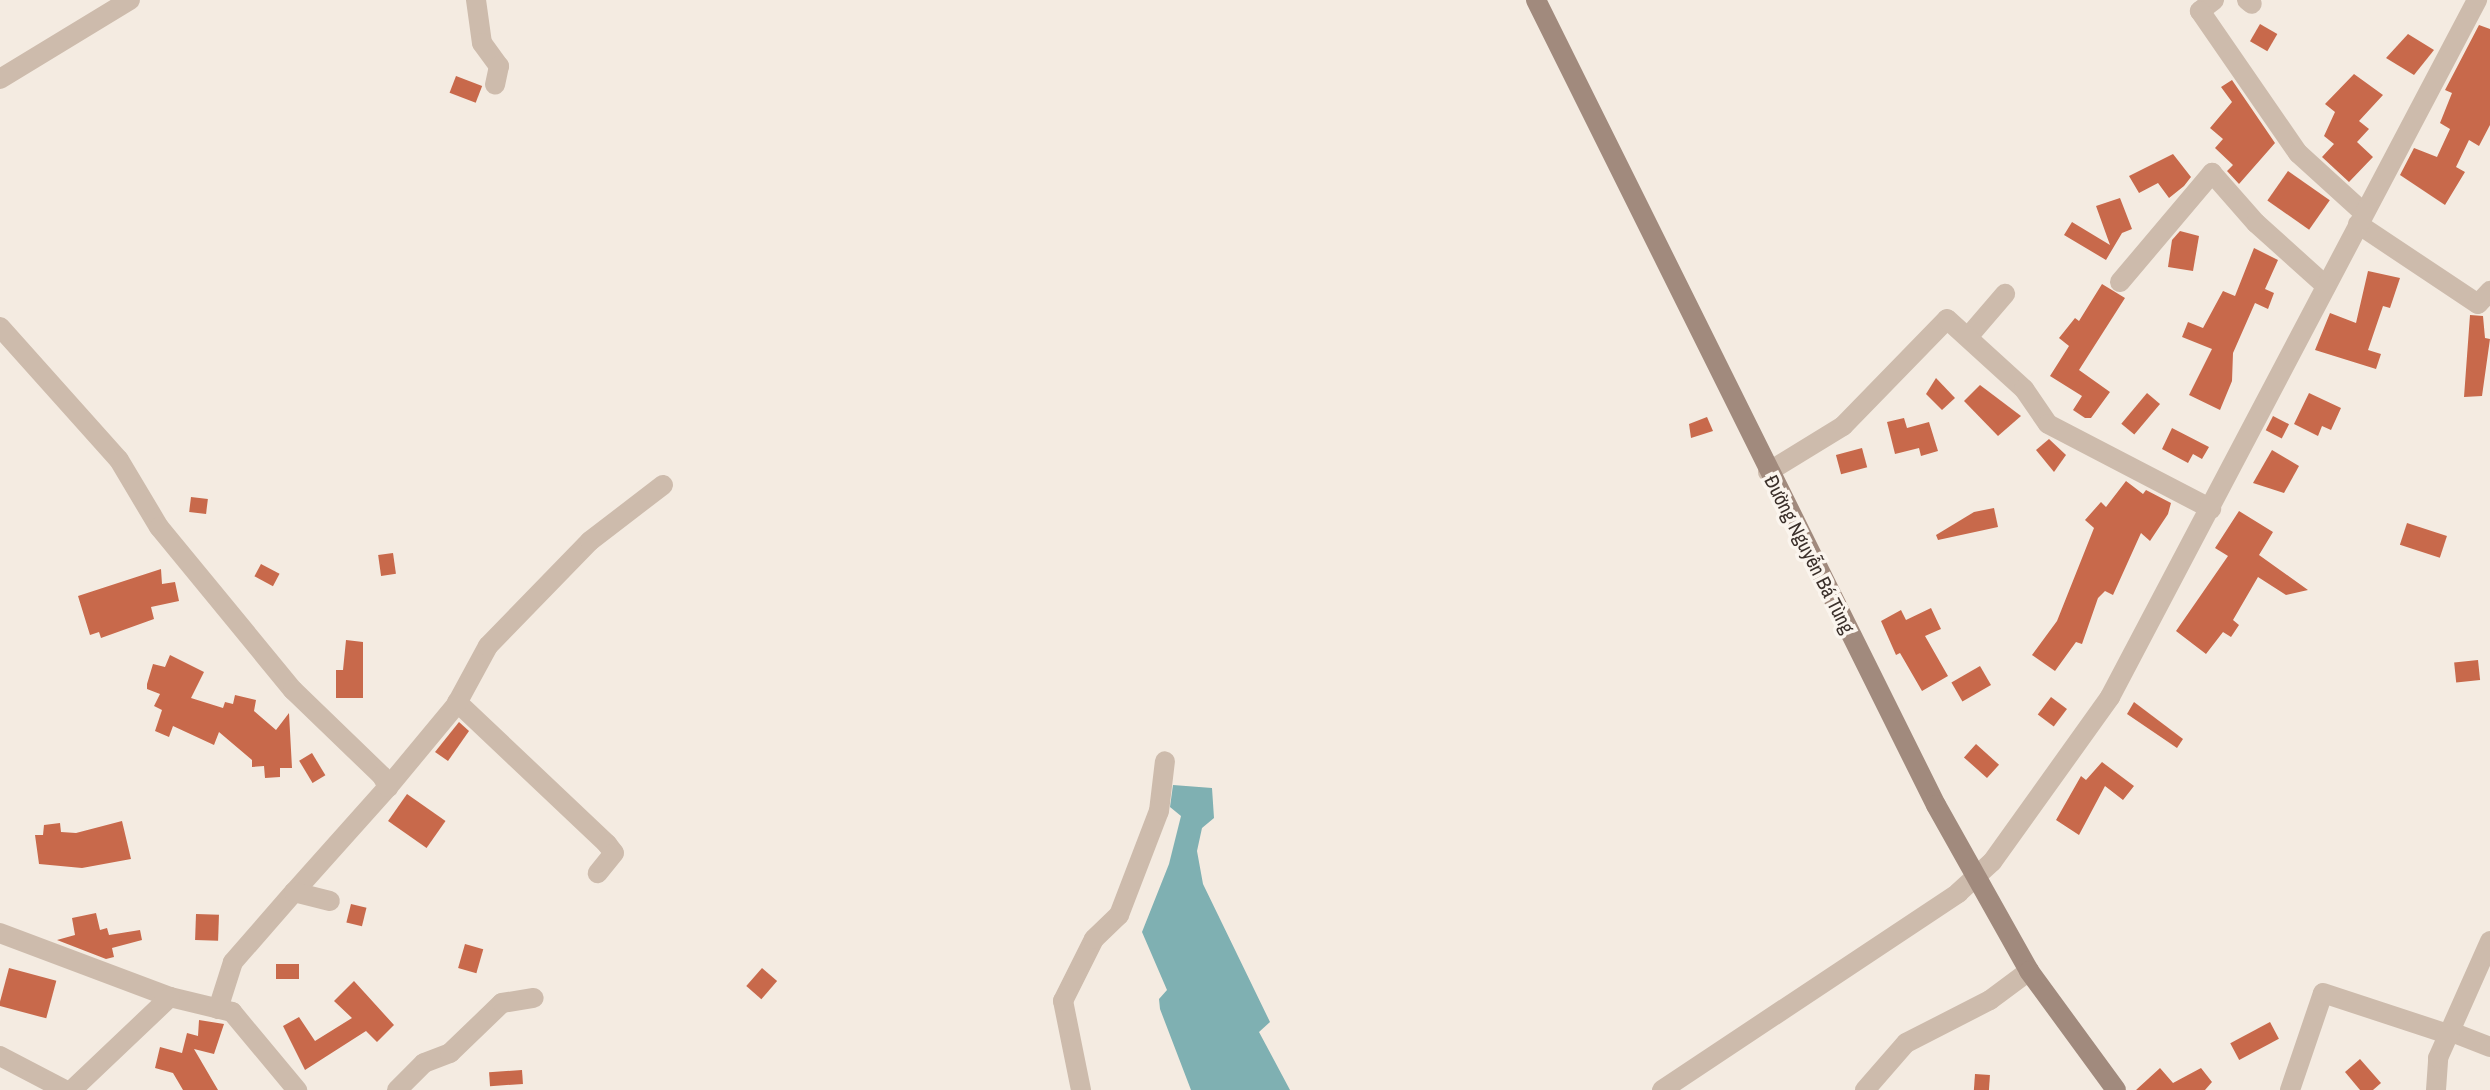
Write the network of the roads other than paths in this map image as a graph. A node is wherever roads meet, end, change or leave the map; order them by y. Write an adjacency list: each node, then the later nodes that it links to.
1 (130, 0): 6 (street)
2 (476, 0): 7 (street)
3 (1536, 0): 15 (main road, Đường Nguyễn Bá Tùng)
4 (2214, 0): 8 (street)
5 (2477, 0): 8 (street)
6 (0, 79)
7 (495, 85)
8 (2361, 218): 10 (street); 11 (street)
9 (2120, 282): 10 (street)
10 (2326, 286): 17 (street)
11 (2490, 291)
12 (2005, 294): 14 (street)
13 (0, 327): 20 (street)
14 (1968, 337): 15 (street); 17 (street)
15 (1765, 466): 22 (main road, Đường Nguyễn Bá Tùng)
16 (663, 485): 18 (street)
17 (2211, 509): 22 (street)
18 (457, 702): 20 (street); 21 (street)
19 (1165, 761): 38 (street)
20 (388, 787): 23 (street)
21 (598, 873)
22 (1975, 879): 27 (main road, Đường Nguyễn Bá Tùng); 39 (street)
23 (294, 892): 24 (street); 30 (street)
24 (330, 901)
25 (0, 933): 28 (street)
26 (2490, 941): 31 (street)
27 (2029, 971): 40 (street); 41 (main road, Đường Nguyễn Bá Tùng)
28 (170, 997): 30 (street); 35 (street)
29 (534, 998): 37 (street)
30 (218, 1009): 36 (street)
31 (2448, 1033): 32 (street); 42 (street); 43 (street)
32 (2490, 1047)
33 (0, 1056): 34 (street)
34 (65, 1090)
35 (72, 1090)
36 (297, 1090)
37 (397, 1090)
38 (1081, 1090)
39 (1662, 1090)
40 (1865, 1090)
41 (2116, 1090)
42 (2290, 1090)
43 (2436, 1090)

